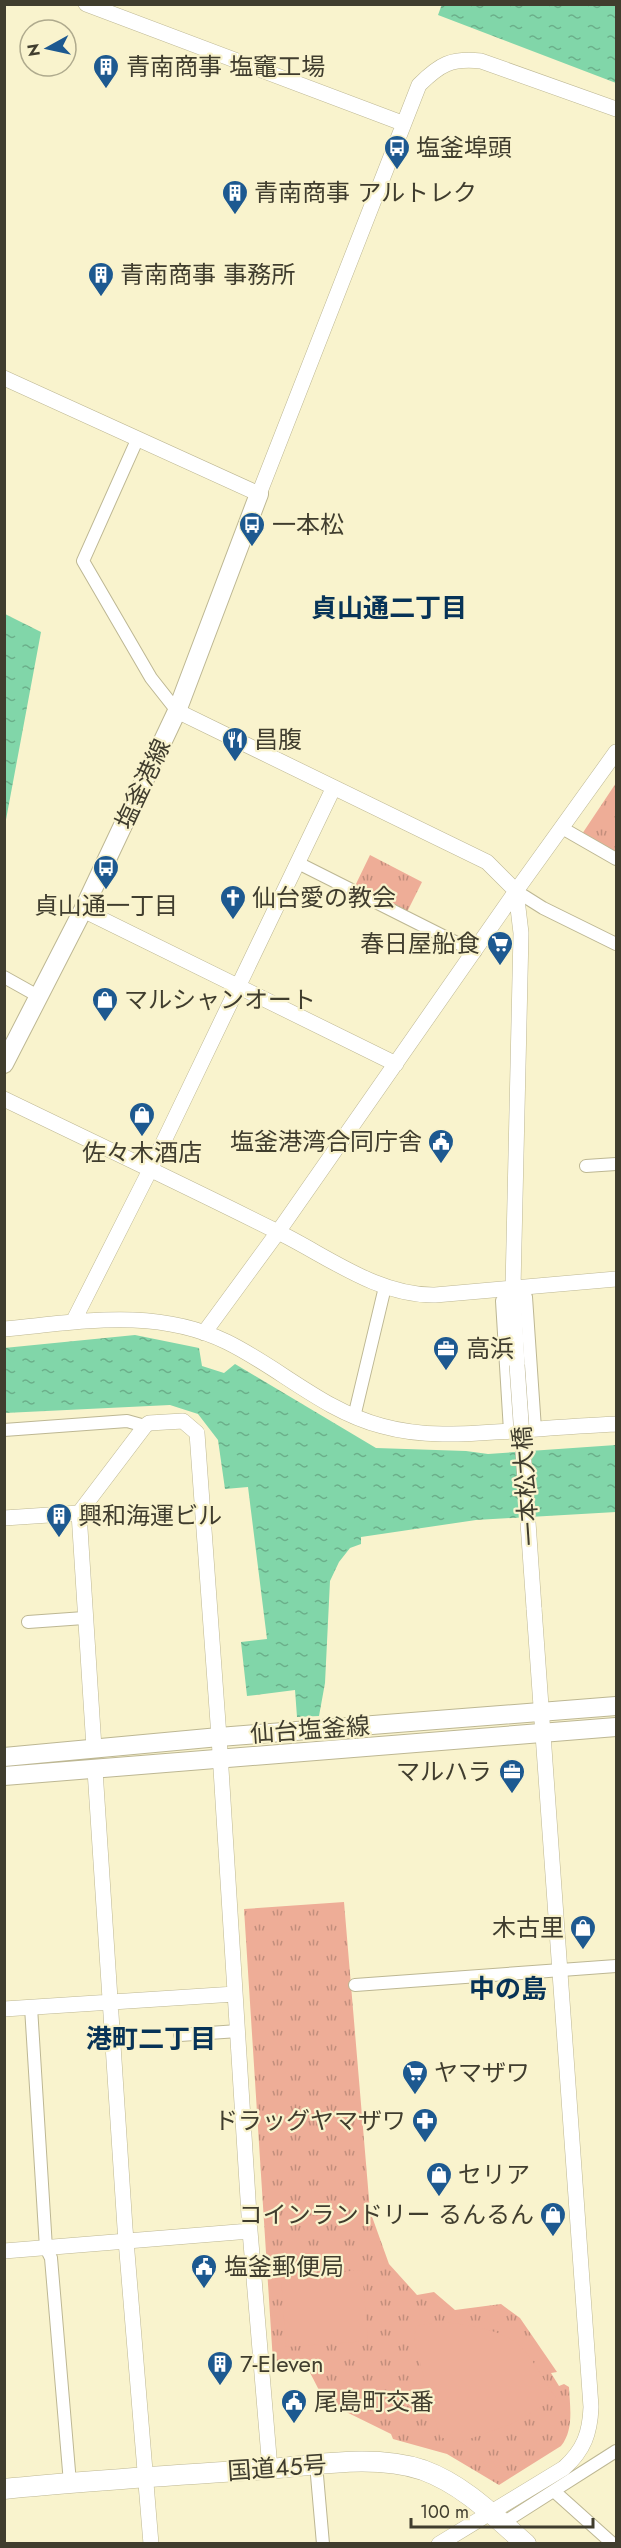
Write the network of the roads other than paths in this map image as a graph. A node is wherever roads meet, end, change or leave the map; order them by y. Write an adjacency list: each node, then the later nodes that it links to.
1 (86, 4): 3 (street)
2 (616, 109): 3 (street)
3 (402, 123): 6 (street)
4 (4, 378): 5 (street)
5 (137, 440): 6 (street); 7 (street)
6 (259, 494): 7 (main road, 塩釜港線)
7 (177, 711): 9 (street); 14 (main road, 塩釜港線)
8 (616, 752): 10 (street)
9 (333, 789): 12 (street); 13 (street)
10 (562, 828): 11 (street); 13 (street)
11 (616, 859)
12 (298, 863): 16 (street); 18 (street)
13 (516, 891): 15 (street); 16 (street); 29 (street, 一本松大橋)
14 (82, 910): 18 (street); 19 (main road, 塩釜港線)
15 (616, 944)
16 (475, 952): 21 (street)
17 (4, 977): 19 (street)
18 (238, 985): 21 (street); 25 (street)
19 (38, 996): 20 (main road, 塩釜港線)
20 (4, 1064)
21 (396, 1064): 26 (street)
22 (4, 1099): 25 (street)
23 (616, 1164): 24 (street)
24 (586, 1166)
25 (150, 1170): 26 (street); 30 (street)
26 (278, 1232): 28 (street); 32 (street)
27 (616, 1279): 29 (street)
28 (385, 1287): 29 (street); 33 (street)
29 (513, 1288): 36 (street); 38 (street); 44 (street, 一本松大橋, bridge)
30 (73, 1322): 31 (street); 32 (street)
31 (4, 1329)
32 (204, 1333): 33 (street)
33 (354, 1417): 38 (street)
34 (616, 1424): 36 (street)
35 (145, 1426): 37 (street); 39 (street); 47 (street)
36 (535, 1429): 38 (street)
37 (4, 1430)
38 (510, 1431)
39 (79, 1514): 40 (street); 41 (street)
40 (4, 1518)
41 (84, 1618): 42 (street); 48 (street)
42 (28, 1622)
43 (616, 1706): 44 (main road, 仙台塩釜線)
44 (542, 1713): 46 (street, 一本松大橋); 47 (main road, 仙台塩釜線)
45 (616, 1727): 46 (main road, 仙台塩釜線)
46 (544, 1732): 50 (main road, 仙台塩釜線); 54 (street, 一本松大橋)
47 (219, 1737): 48 (main road, 仙台塩釜線); 50 (street)
48 (94, 1748): 49 (main road, 仙台塩釜線)
49 (4, 1757)
50 (221, 1759): 51 (main road, 仙台塩釜線); 56 (street)
51 (95, 1770): 52 (main road, 仙台塩釜線); 57 (street)
52 (4, 1776)
53 (616, 1966): 54 (street)
54 (560, 1970): 55 (street); 73 (street, 一本松大橋)
55 (355, 1985)
56 (235, 1994): 57 (street); 60 (street)
57 (112, 2002): 58 (street); 63 (street)
58 (31, 2007): 59 (street); 64 (street)
59 (4, 2009)
60 (238, 2031): 61 (street); 62 (street)
61 (180, 2036)
62 (250, 2231): 63 (street); 68 (street)
63 (127, 2242): 64 (street); 69 (street)
64 (46, 2248): 65 (street); 70 (street)
65 (4, 2251)
66 (616, 2451): 72 (street)
67 (316, 2464): 68 (highway, 国道45号); 73 (highway, 国道45号); 75 (street)
68 (270, 2469): 69 (highway, 国道45号)
69 (146, 2476): 70 (highway, 国道45号); 74 (street)
70 (70, 2483): 71 (highway, 国道45号)
71 (4, 2490)
72 (555, 2492): 73 (street); 78 (street)
73 (497, 2518): 76 (street, 一本松大橋); 77 (highway, 国道45号)
74 (151, 2544)
75 (323, 2544)
76 (439, 2544)
77 (526, 2544)
78 (614, 2544)

